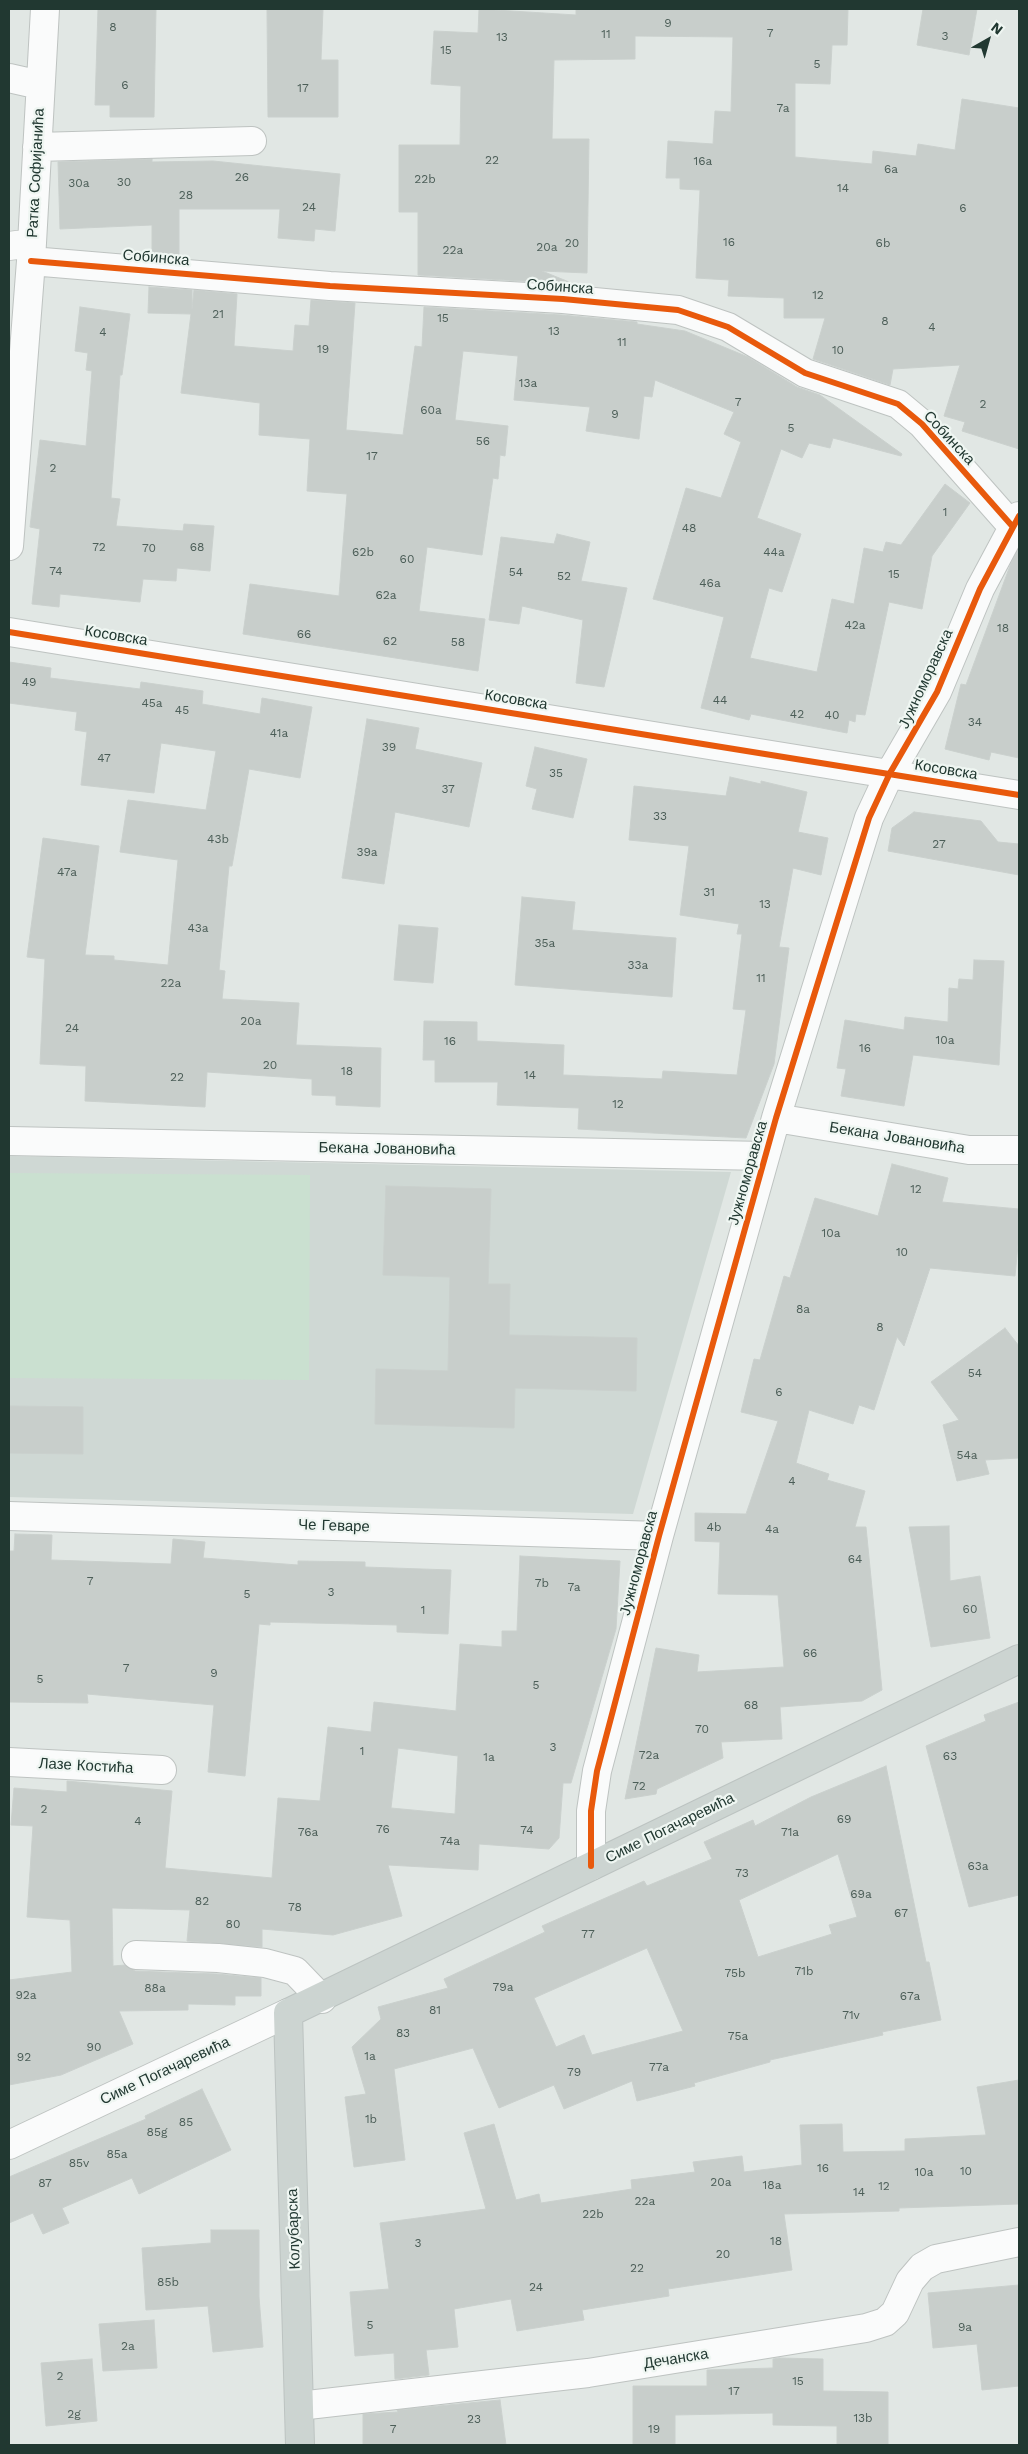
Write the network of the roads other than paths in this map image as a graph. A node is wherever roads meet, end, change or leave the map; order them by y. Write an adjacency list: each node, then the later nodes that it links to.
1 (45, 9): 3 (street, Ратка Софијанића)
2 (9, 78): 3 (street)
3 (40, 85): 5 (street, Ратка Софијанића)
4 (252, 141): 5 (street)
5 (37, 146): 6 (street, Ратка Софијанића)
6 (24, 250): 7 (street, Собинска); 8 (street, Ратка Софијанића)
7 (1016, 522): 10 (street, Јужноморавска)
8 (9, 546)
9 (9, 632): 10 (street, Косовска)
10 (890, 773): 11 (street, Косовска); 12 (street, Јужноморавска)
11 (1019, 795)
12 (776, 1118): 14 (street, Бекана Јовановића); 15 (street, Јужноморавска)
13 (9, 1141): 15 (street, Бекана Јовановића)
14 (1019, 1150)
15 (765, 1156): 17 (street, Јужноморавска)
16 (9, 1516): 17 (street, Че Геваре)
17 (659, 1536): 21 (street, Јужноморавска)
18 (1019, 1659): 21 (main road, Симе Погачаревића)
19 (9, 1762): 20 (street, Лазе Костића)
20 (162, 1770)
21 (592, 1866): 23 (main road, Симе Погачаревића)
22 (136, 1955): 23 (street)
23 (322, 1999): 24 (main road, Симе Погачаревића)
24 (288, 2013): 25 (street, Симе Погачаревића); 27 (main road, Колубарска)
25 (9, 2145)
26 (1019, 2242): 27 (street, Дечанска)
27 (299, 2406): 28 (main road, Колубарска)
28 (300, 2445)

